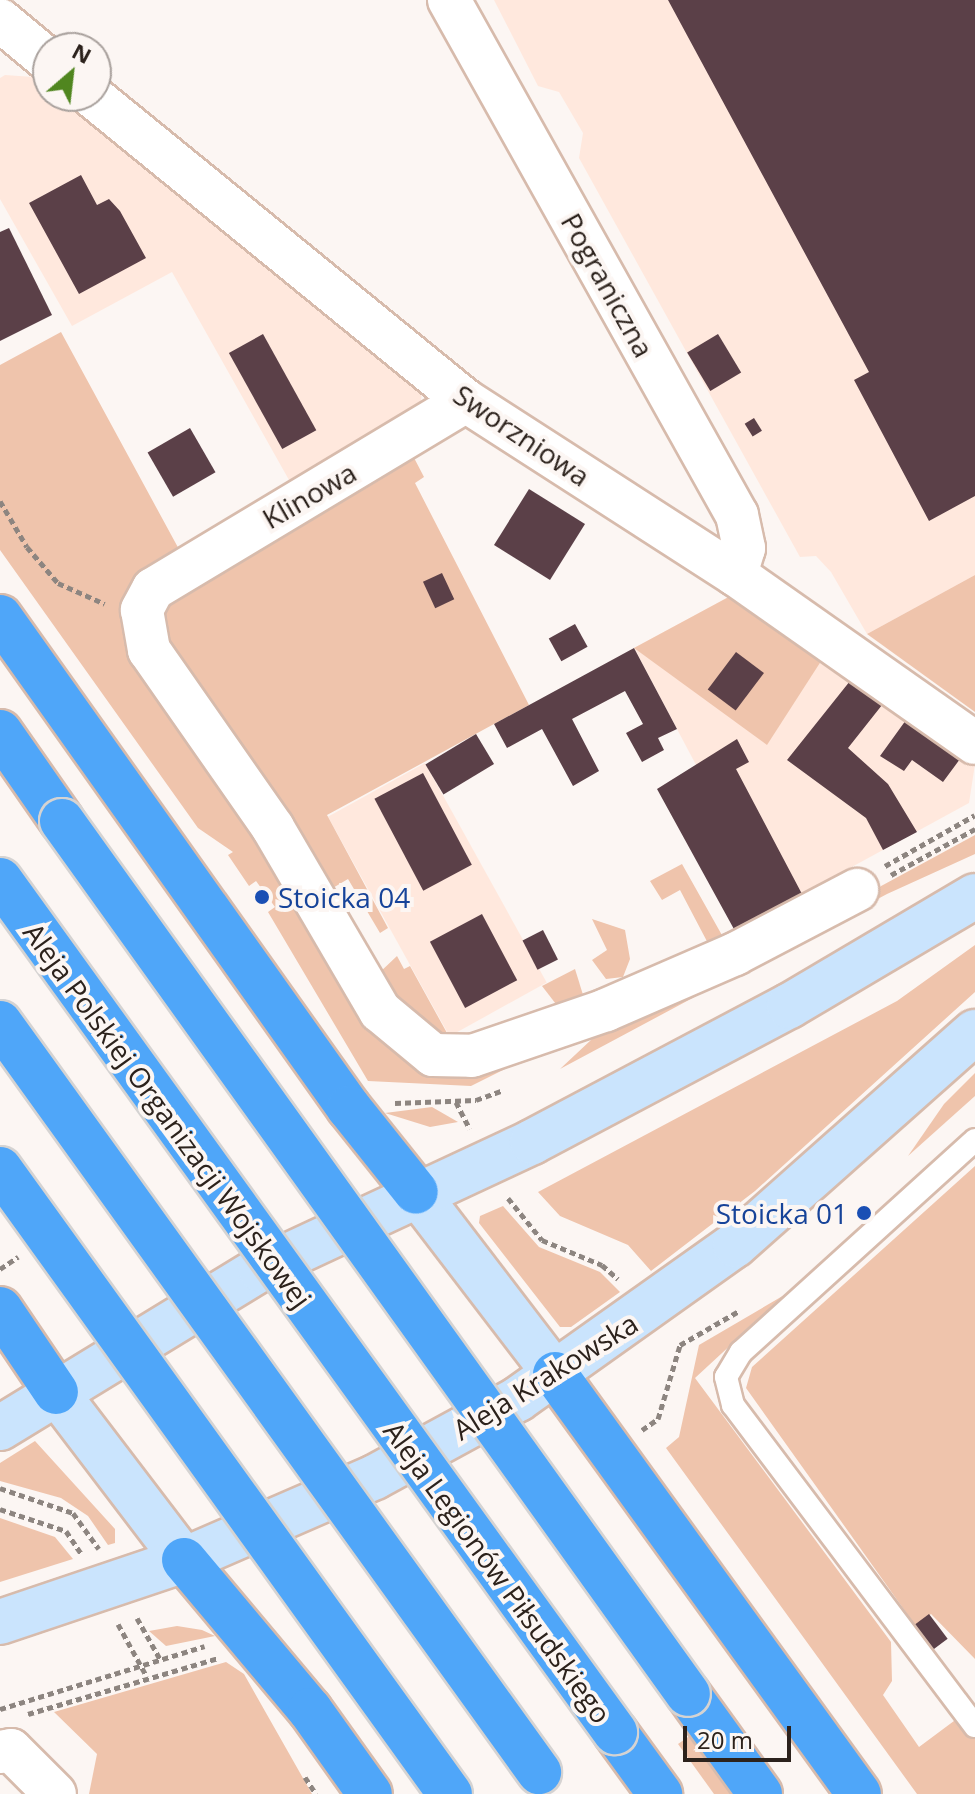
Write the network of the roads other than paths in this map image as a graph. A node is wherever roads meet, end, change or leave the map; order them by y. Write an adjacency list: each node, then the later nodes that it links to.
1 (449, 0): 4 (street, Pograniczna)
2 (112, 112): 3 (street, Sworzniowa)
3 (466, 401): 4 (street, Sworzniowa); 9 (street, Klinowa)
4 (736, 575): 7 (street, Sworzniowa)
5 (0, 617): 15 (highway)
6 (0, 732): 30 (highway, bridge)
7 (975, 743)
8 (0, 880): 17 (highway, Aleja Polskiej Organizacji Wojskowej, bridge)
9 (857, 890)
10 (975, 896): 15 (main road)
11 (0, 1023): 25 (highway, bridge)
12 (975, 1032): 18 (main road, Aleja Krakowska)
13 (975, 1140): 23 (lane)
14 (0, 1169): 28 (highway, bridge)
15 (416, 1192): 18 (main road); 19 (main road)
16 (0, 1309): 19 (highway)
17 (337, 1350): 29 (highway, Aleja Legionów Piłsudskiego, bridge)
18 (555, 1374): 21 (main road, Aleja Krakowska); 31 (highway)
19 (56, 1392): 20 (main road); 21 (main road)
20 (0, 1428)
21 (184, 1560): 22 (main road, Aleja Krakowska); 27 (highway)
22 (0, 1622)
23 (975, 1726)
24 (6, 1751): 26 (street)
25 (547, 1783)
26 (55, 1794)
27 (370, 1794)
28 (450, 1794)
29 (660, 1794)
30 (760, 1794)
31 (859, 1794)

